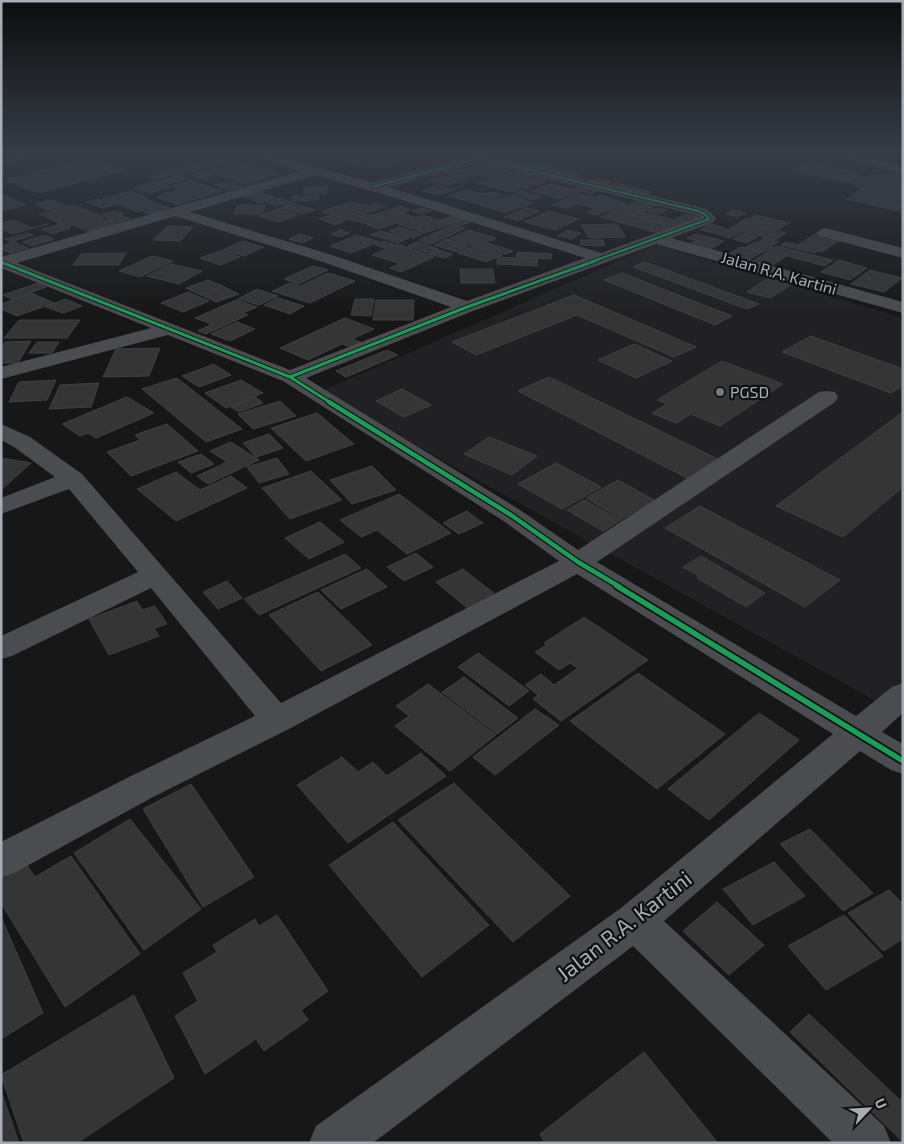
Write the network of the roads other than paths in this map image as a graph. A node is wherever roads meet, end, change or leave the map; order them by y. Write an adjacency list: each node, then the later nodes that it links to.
1 (195, 206): 4 (street)
2 (439, 206): 8 (street)
3 (675, 206): 6 (street)
4 (176, 212): 9 (street); 10 (street)
5 (826, 233): 7 (street)
6 (654, 238): 8 (street); 11 (street, Jalan R.A. Kartini)
7 (903, 252)
8 (601, 258): 10 (street)
9 (1, 262): 12 (street)
10 (467, 307): 14 (street)
11 (903, 308)
12 (170, 329): 13 (street); 14 (street)
13 (1, 373)
14 (290, 378): 19 (street)
15 (827, 397): 19 (street)
16 (1, 431): 17 (street)
17 (73, 479): 18 (street); 20 (street)
18 (1, 507)
19 (578, 562): 23 (street); 24 (street)
20 (155, 575): 21 (street); 23 (street)
21 (1, 649)
22 (903, 695): 24 (street, Jalan R.A. Kartini)
23 (276, 720): 26 (street)
24 (858, 733): 25 (street); 27 (street, Jalan R.A. Kartini)
25 (903, 760)
26 (1, 861)
27 (635, 921): 28 (street, Jalan R.A. Kartini); 29 (street)
28 (333, 1143)
29 (867, 1143)

